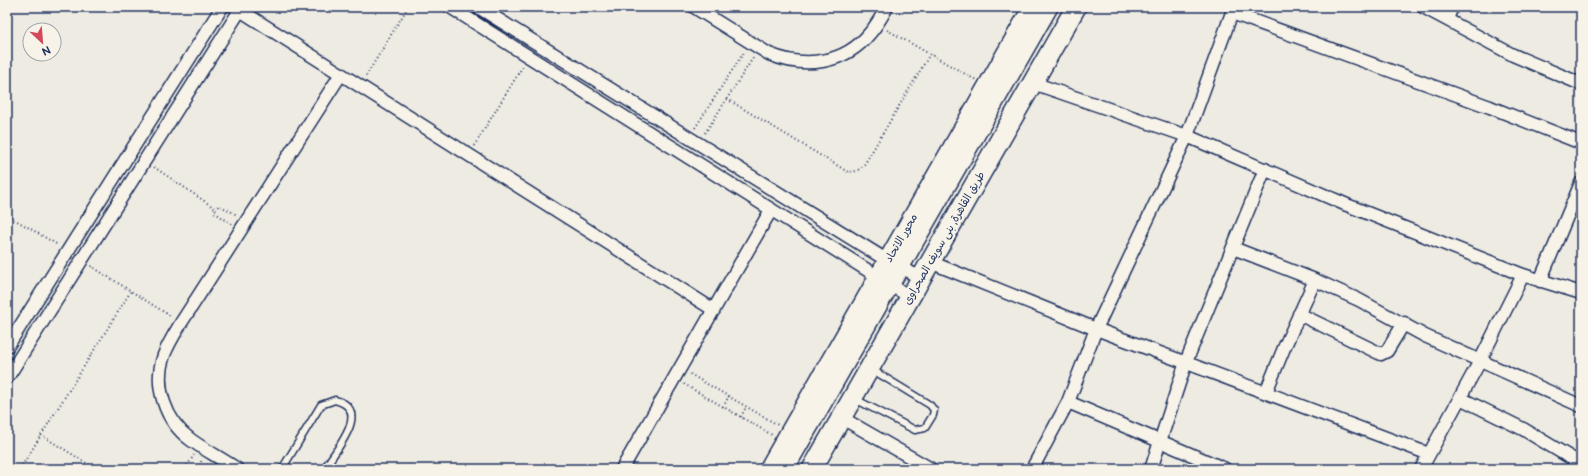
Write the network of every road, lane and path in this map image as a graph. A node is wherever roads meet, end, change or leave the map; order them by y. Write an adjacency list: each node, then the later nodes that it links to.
1 (222, 7): 39 (street)
2 (408, 7): 24 (path)
3 (450, 7): 14 (street)
4 (694, 7): 18 (street)
5 (887, 7): 17 (street)
6 (1032, 7): 25 (street, محور الاتحاد)
7 (1049, 7): 41 (street, محور الاتحاد)
8 (1076, 7): 22 (main road, طريق القاهرة, بنى سويف الصحراوى)
9 (1423, 7): 15 (street)
10 (1452, 7): 15 (street)
11 (239, 8): 21 (street); 31 (street)
12 (482, 8): 16 (street); 28 (street)
13 (1233, 10): 27 (street); 29 (street)
14 (465, 11): 16 (street)
15 (1446, 19): 23 (street)
16 (476, 23): 20 (street)
17 (877, 24): 18 (street); 19 (path)
18 (755, 45): 26 (path); 28 (path)
19 (930, 54): 25 (path); 26 (path)
20 (528, 57): 30 (path); 35 (street)
21 (340, 74): 24 (street); 37 (street)
22 (1033, 83): 27 (street); 42 (main road, طريق القاهرة, بنى سويف الصحراوى)
23 (1581, 84)
24 (360, 86): 30 (street)
25 (988, 86): 41 (street, محور الاتحاد)
26 (727, 100): 28 (path)
27 (1187, 136): 32 (street); 54 (street)
28 (693, 142): 41 (street)
29 (1581, 143)
30 (469, 155): 50 (street)
31 (144, 161): 34 (path); 40 (street)
32 (1265, 169): 38 (street); 43 (street)
33 (1581, 183): 46 (street)
34 (216, 208): 37 (path); 37 (path)
35 (772, 210): 45 (street); 50 (street)
36 (7, 215): 39 (path)
37 (244, 225): 52 (street)
38 (1233, 248): 44 (street); 59 (street)
39 (68, 251): 55 (street)
40 (81, 260): 47 (path); 56 (street)
41 (895, 264): 42 (street); 45 (street, محور الاتحاد)
42 (926, 270): 49 (main road, طريق القاهرة, بنى سويف الصحراوى); 54 (street)
43 (1523, 275): 46 (street); 58 (street)
44 (1315, 280): 51 (street); 53 (street)
45 (885, 281): 49 (street); 74 (street, محور الاتحاد); 88 (street, محور الاتحاد)
46 (1540, 281): 48 (street)
47 (131, 291): 52 (path); 73 (path)
48 (1581, 293)
49 (910, 297): 60 (main road, طريق القاهرة, بنى سويف الصحراوى)
50 (714, 310): 61 (street)
51 (1299, 314): 53 (street); 63 (street)
52 (181, 323): 76 (street)
53 (1404, 323): 58 (street)
54 (1096, 329): 59 (street); 67 (street)
55 (12, 330): 56 (street); 57 (street)
56 (30, 341): 62 (street)
57 (7, 347)
58 (1480, 361): 66 (street); 69 (street)
59 (1186, 362): 63 (street); 75 (street)
60 (870, 369): 65 (main road, طريق القاهرة, بنى سويف الصحراوى); 65 (lane)
61 (677, 374): 64 (path); 68 (path); 86 (street)
62 (7, 378)
63 (1266, 392): 77 (street)
64 (728, 396): 68 (path); 70 (path)
65 (854, 398): 72 (main road, طريق القاهرة, بنى سويف الصحراوى)
66 (1460, 398): 77 (street); 78 (street)
67 (1068, 402): 75 (street); 90 (street)
68 (723, 406): 71 (path)
69 (1581, 406)
70 (746, 407): 71 (path); 74 (path)
71 (741, 417): 74 (path)
72 (842, 418): 79 (main road, طريق القاهرة, بنى سويف الصحراوى); 89 (street)
73 (41, 435): 80 (path); 81 (path)
74 (787, 436): 87 (street, محور الاتحاد)
75 (1160, 442): 91 (street); 92 (street)
76 (200, 446): 82 (path); 83 (street)
77 (1428, 454): 93 (street)
78 (1581, 464)
79 (819, 466)
80 (20, 469)
81 (96, 469)
82 (185, 469)
83 (237, 469)
84 (282, 469): 85 (lane)
85 (324, 469)
86 (622, 469)
87 (768, 469)
88 (785, 469)
89 (931, 469)
90 (1032, 469)
91 (1151, 469)
92 (1225, 469)
93 (1421, 469)

